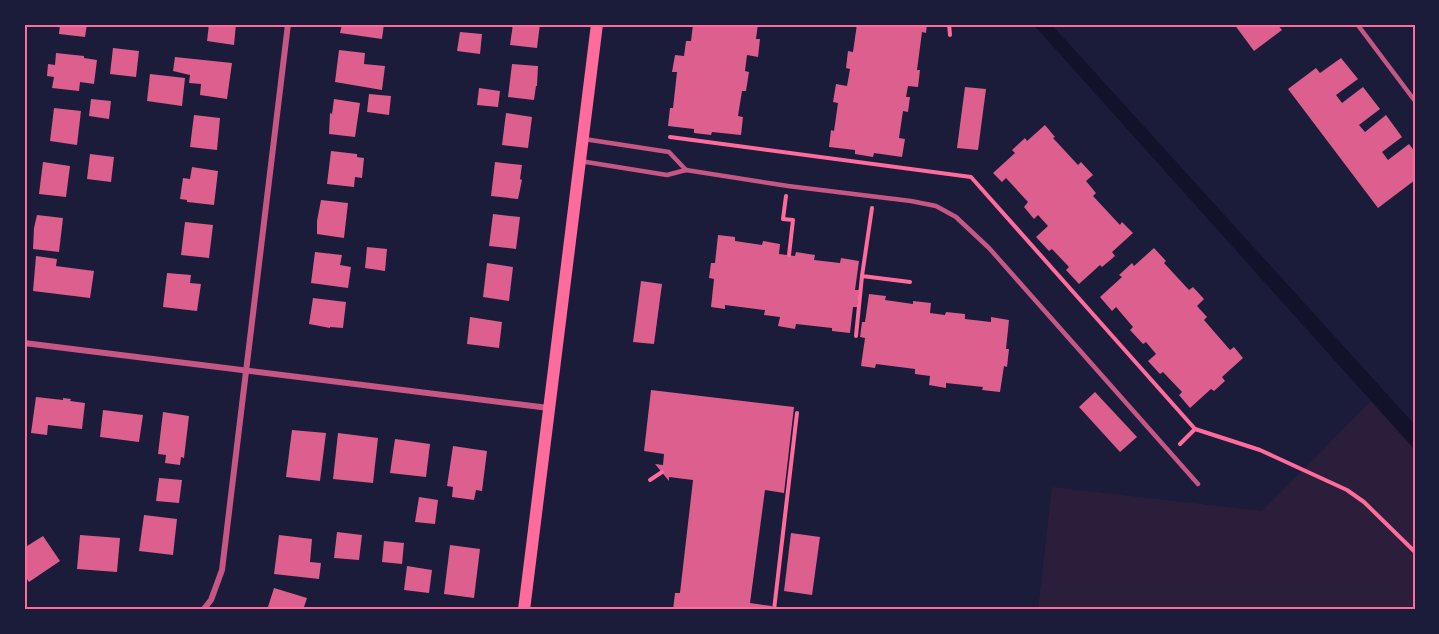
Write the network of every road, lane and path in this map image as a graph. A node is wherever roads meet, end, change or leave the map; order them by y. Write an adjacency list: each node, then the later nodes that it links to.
1 (288, 24): 18 (street)
2 (597, 24): 8 (main road)
3 (949, 24): 5 (path)
4 (1357, 24): 6 (lane)
5 (950, 35)
6 (1415, 101)
7 (666, 137): 21 (path)
8 (582, 139): 9 (main road); 10 (lane)
9 (580, 161): 10 (lane); 19 (main road)
10 (686, 170): 11 (lane)
11 (788, 186): 12 (lane); 13 (path)
12 (874, 196): 14 (path); 22 (lane)
13 (789, 255)
14 (862, 276): 15 (path); 16 (path)
15 (910, 282)
16 (856, 336)
17 (24, 343): 18 (street)
18 (247, 371): 19 (street); 27 (street)
19 (549, 408): 28 (main road)
20 (797, 413): 29 (path)
21 (1195, 429): 22 (path); 26 (path)
22 (1170, 453): 25 (lane)
23 (662, 472): 24 (path)
24 (651, 480)
25 (1198, 484)
26 (1415, 552)
27 (203, 610)
28 (524, 610)
29 (774, 610)

